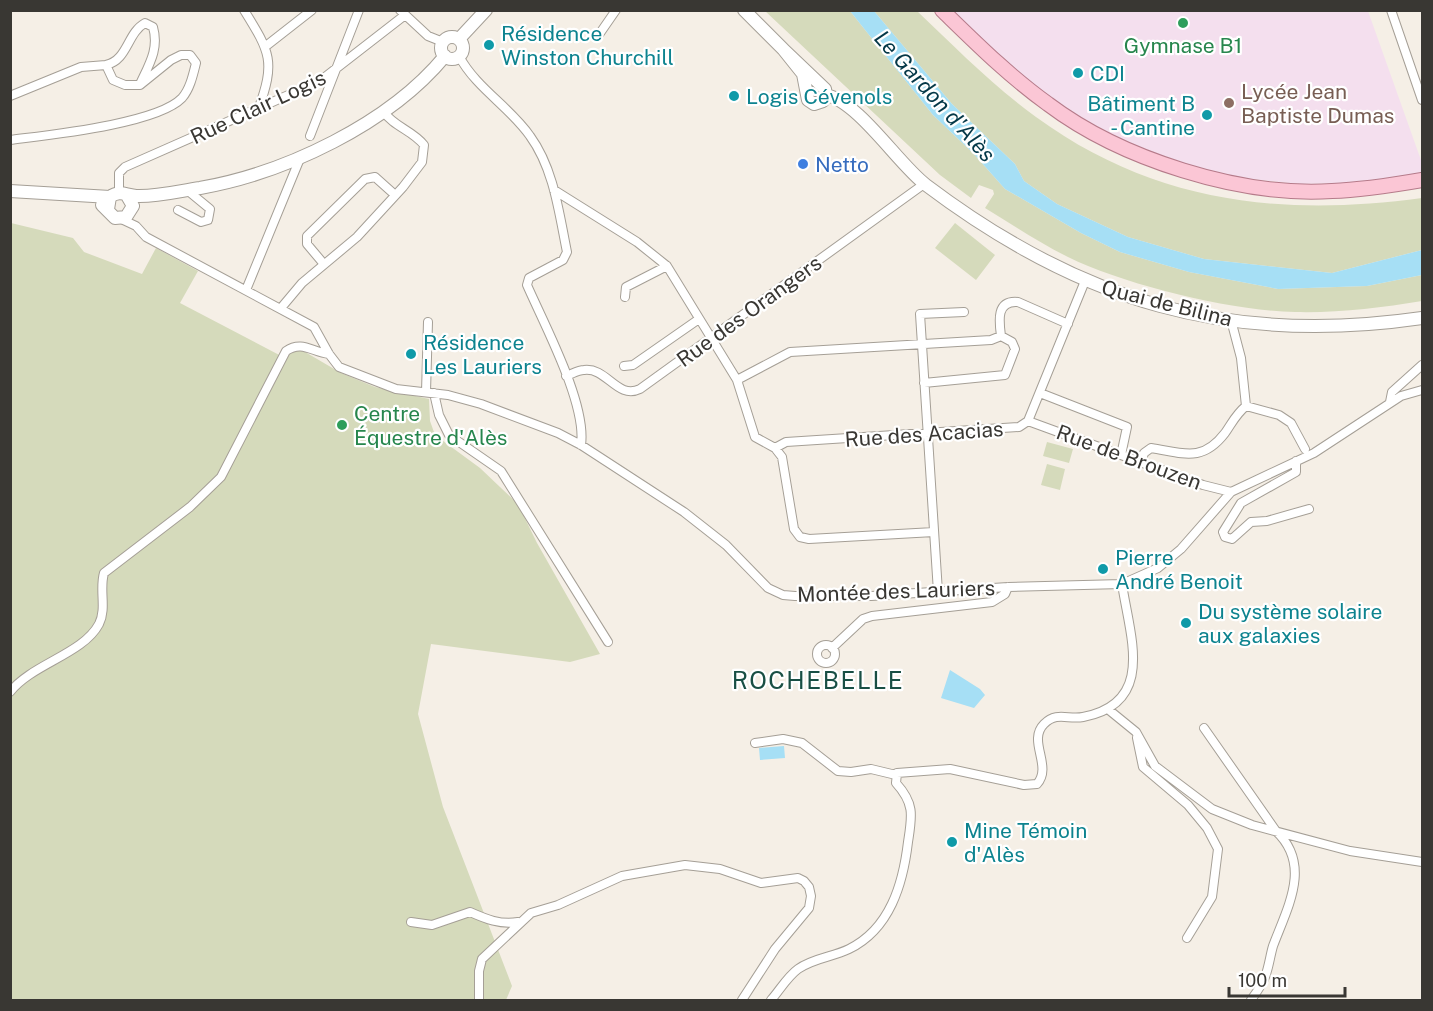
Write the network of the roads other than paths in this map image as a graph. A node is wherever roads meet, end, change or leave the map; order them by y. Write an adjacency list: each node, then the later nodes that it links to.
1 (244, 10): 13 (street)
2 (312, 10): 13 (street)
3 (359, 10): 17 (street)
4 (486, 10): 11 (main road)
5 (616, 10): 10 (street)
6 (744, 10): 19 (main road)
7 (942, 10): 28 (main road)
8 (1391, 10): 22 (street)
9 (403, 13): 12 (street); 17 (street, Rue Clair Logis)
10 (598, 36)
11 (459, 39): 12 (main road); 15 (main road)
12 (443, 42): 14 (main road)
13 (266, 46): 23 (street)
14 (445, 56): 15 (main road); 24 (main road)
15 (459, 56): 31 (street)
16 (106, 65): 18 (street); 18 (street); 20 (street)
17 (336, 69): 23 (street, Rue Clair Logis); 25 (street)
18 (140, 85): 26 (street)
19 (812, 86): 21 (main road); 21 (main road)
20 (10, 96)
21 (825, 98): 29 (main road, Quai de Bilina)
22 (1422, 100)
23 (258, 110): 34 (street, Rue Clair Logis)
24 (383, 111): 27 (main road); 33 (street)
25 (310, 136)
26 (10, 140)
27 (301, 156): 30 (main road); 41 (street)
28 (1422, 180)
29 (924, 184): 40 (main road, Quai de Bilina); 51 (street, Rue des Orangers)
30 (187, 190): 34 (main road); 35 (street)
31 (554, 190): 39 (street); 56 (street)
32 (10, 191): 34 (main road)
33 (394, 194): 38 (street); 38 (street)
34 (121, 202): 36 (main road); 37 (street)
35 (178, 210)
36 (119, 218): 37 (street, Montée des Lauriers)
37 (136, 226): 41 (street, Montée des Lauriers)
38 (323, 264): 43 (street)
39 (667, 266): 42 (street); 46 (street)
40 (1085, 281): 47 (main road, Quai de Bilina); 49 (street, Rue des Acacias)
41 (246, 290): 43 (street, Montée des Lauriers)
42 (625, 297)
43 (281, 308): 53 (street, Montée des Lauriers)
44 (964, 312): 52 (street)
45 (1422, 318): 47 (main road, Quai de Bilina)
46 (699, 319): 51 (street); 55 (street)
47 (1231, 320): 63 (street)
48 (428, 322): 60 (street)
49 (1068, 324): 50 (street); 61 (street, Rue des Acacias)
50 (1001, 336): 52 (street); 58 (street)
51 (711, 339): 56 (street, Rue des Orangers); 57 (street)
52 (922, 344): 57 (street); 58 (street)
53 (329, 354): 60 (street, Montée des Lauriers); 80 (street)
54 (1422, 365): 62 (street)
55 (624, 366)
56 (566, 376): 66 (street)
57 (737, 380): 67 (street)
58 (924, 383): 65 (street)
59 (1422, 390): 62 (street)
60 (430, 393): 66 (street, Montée des Lauriers); 78 (street)
61 (1040, 393): 64 (street, Rue des Acacias); 69 (street)
62 (1390, 402): 71 (street)
63 (1246, 406): 68 (street); 70 (street)
64 (1028, 421): 65 (street, Rue des Acacias); 69 (street, Rue de Brouzen)
65 (928, 435): 67 (street, Rue des Acacias); 74 (street)
66 (580, 445): 77 (street, Montée des Lauriers)
67 (776, 448): 74 (street)
68 (1305, 449)
69 (1121, 455): 70 (street, Rue de Brouzen)
70 (1141, 462): 72 (street, Rue de Brouzen)
71 (1296, 462): 72 (street); 73 (street)
72 (1231, 492): 75 (street)
73 (1309, 509)
74 (934, 532): 77 (street)
75 (1122, 584): 76 (street, Montée des Lauriers); 81 (street)
76 (1008, 587): 77 (street, Montée des Lauriers); 79 (street)
77 (938, 592)
78 (608, 642)
79 (832, 648)
80 (10, 692)
81 (1109, 710): 83 (street); 85 (street)
82 (1204, 728): 86 (street)
83 (1136, 732): 86 (street); 90 (street)
84 (755, 743): 85 (street)
85 (896, 775): 93 (street)
86 (1276, 831): 87 (street); 94 (street)
87 (1422, 862)
88 (411, 922): 89 (street)
89 (519, 922): 91 (street); 92 (street)
90 (1187, 938)
91 (479, 1000)
92 (742, 1000)
93 (771, 1000)
94 (1251, 1000)

